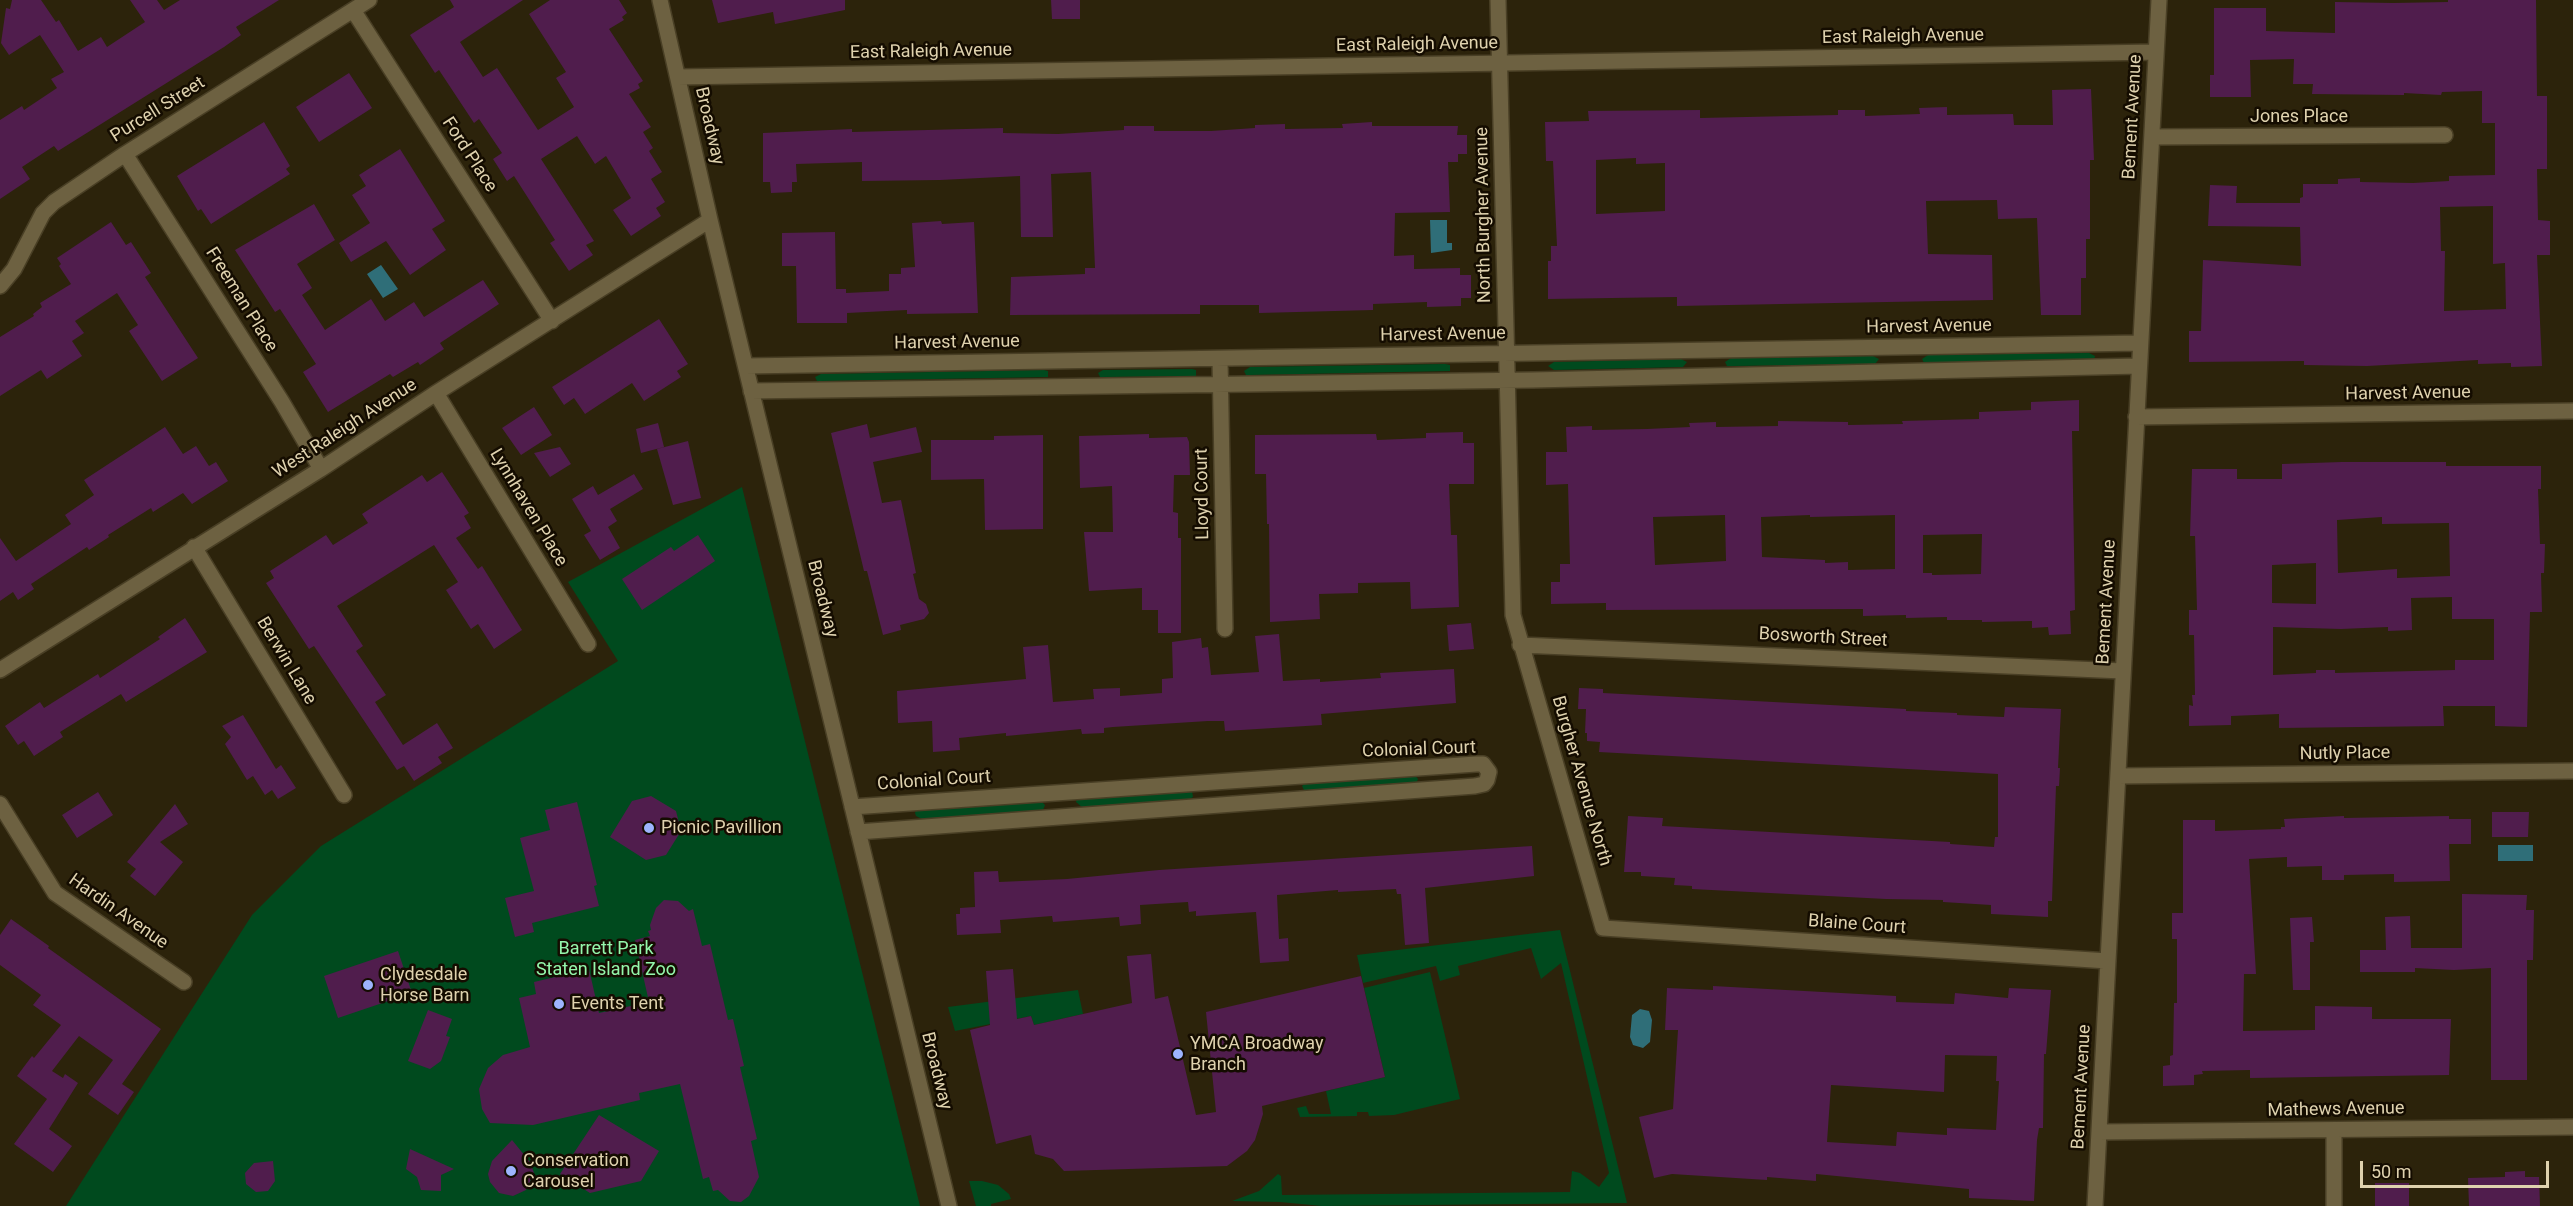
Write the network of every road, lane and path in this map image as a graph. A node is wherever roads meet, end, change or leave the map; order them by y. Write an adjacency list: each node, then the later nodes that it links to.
1 (369, 0): 5 (street, Purcell Street)
2 (660, 0): 8 (street, Broadway)
3 (1498, 0): 7 (street, North Burgher Avenue)
4 (2159, 0): 6 (street, Bement Avenue)
5 (353, 10): 11 (street, Purcell Street); 14 (street, Ford Place)
6 (2156, 52): 7 (street, East Raleigh Avenue); 10 (street, Bement Avenue)
7 (1499, 63): 8 (street, East Raleigh Avenue); 16 (street, North Burgher Avenue)
8 (678, 77): 12 (street, Broadway)
9 (2445, 135): 10 (street, Jones Place)
10 (2152, 137): 15 (street, Bement Avenue)
11 (125, 153): 13 (street, Purcell Street); 26 (street, Freeman Place)
12 (710, 220): 14 (street, West Raleigh Avenue); 18 (street, Broadway)
13 (0, 286)
14 (552, 321): 23 (street, West Raleigh Avenue)
15 (2140, 343): 16 (street, Harvest Avenue); 19 (street, Bement Avenue)
16 (1506, 354): 17 (street, Harvest Avenue); 20 (street, North Burgher Avenue)
17 (1220, 359): 18 (street, Harvest Avenue); 21 (street, Lloyd Court)
18 (746, 366): 22 (street, Broadway)
19 (2139, 366): 20 (street); 25 (street, Bement Avenue)
20 (1507, 380): 21 (street); 30 (street, North Burgher Avenue)
21 (1221, 384): 22 (street); 28 (street, Lloyd Court)
22 (752, 391): 37 (street, Broadway)
23 (436, 393): 26 (street, West Raleigh Avenue); 29 (street, Lynnhaven Place)
24 (2573, 411): 25 (street, Harvest Avenue)
25 (2136, 417): 32 (street, Bement Avenue)
26 (321, 469): 27 (street, West Raleigh Avenue)
27 (194, 547): 31 (street, West Raleigh Avenue); 35 (street, Berwin Lane)
28 (1225, 629)
29 (588, 644)
30 (1520, 645): 32 (street, Bosworth Street); 39 (street, Burgher Avenue North)
31 (0, 670)
32 (2123, 671): 34 (street, Bement Avenue)
33 (2573, 771): 34 (street, Nutly Place)
34 (2118, 776): 40 (street, Bement Avenue)
35 (344, 795)
36 (0, 804): 41 (street, Hardin Avenue)
37 (852, 807): 38 (street, Broadway); 38 (street, Colonial Court)
38 (858, 832): 45 (street, Broadway)
39 (1603, 928): 40 (street, Blaine Court)
40 (2108, 961): 44 (street, Bement Avenue)
41 (184, 982)
42 (2573, 1127): 43 (street, Mathews Avenue)
43 (2334, 1130): 44 (street, Mathews Avenue); 47 (street)
44 (2099, 1132): 46 (street, Bement Avenue)
45 (949, 1206)
46 (2095, 1206)
47 (2334, 1206)

